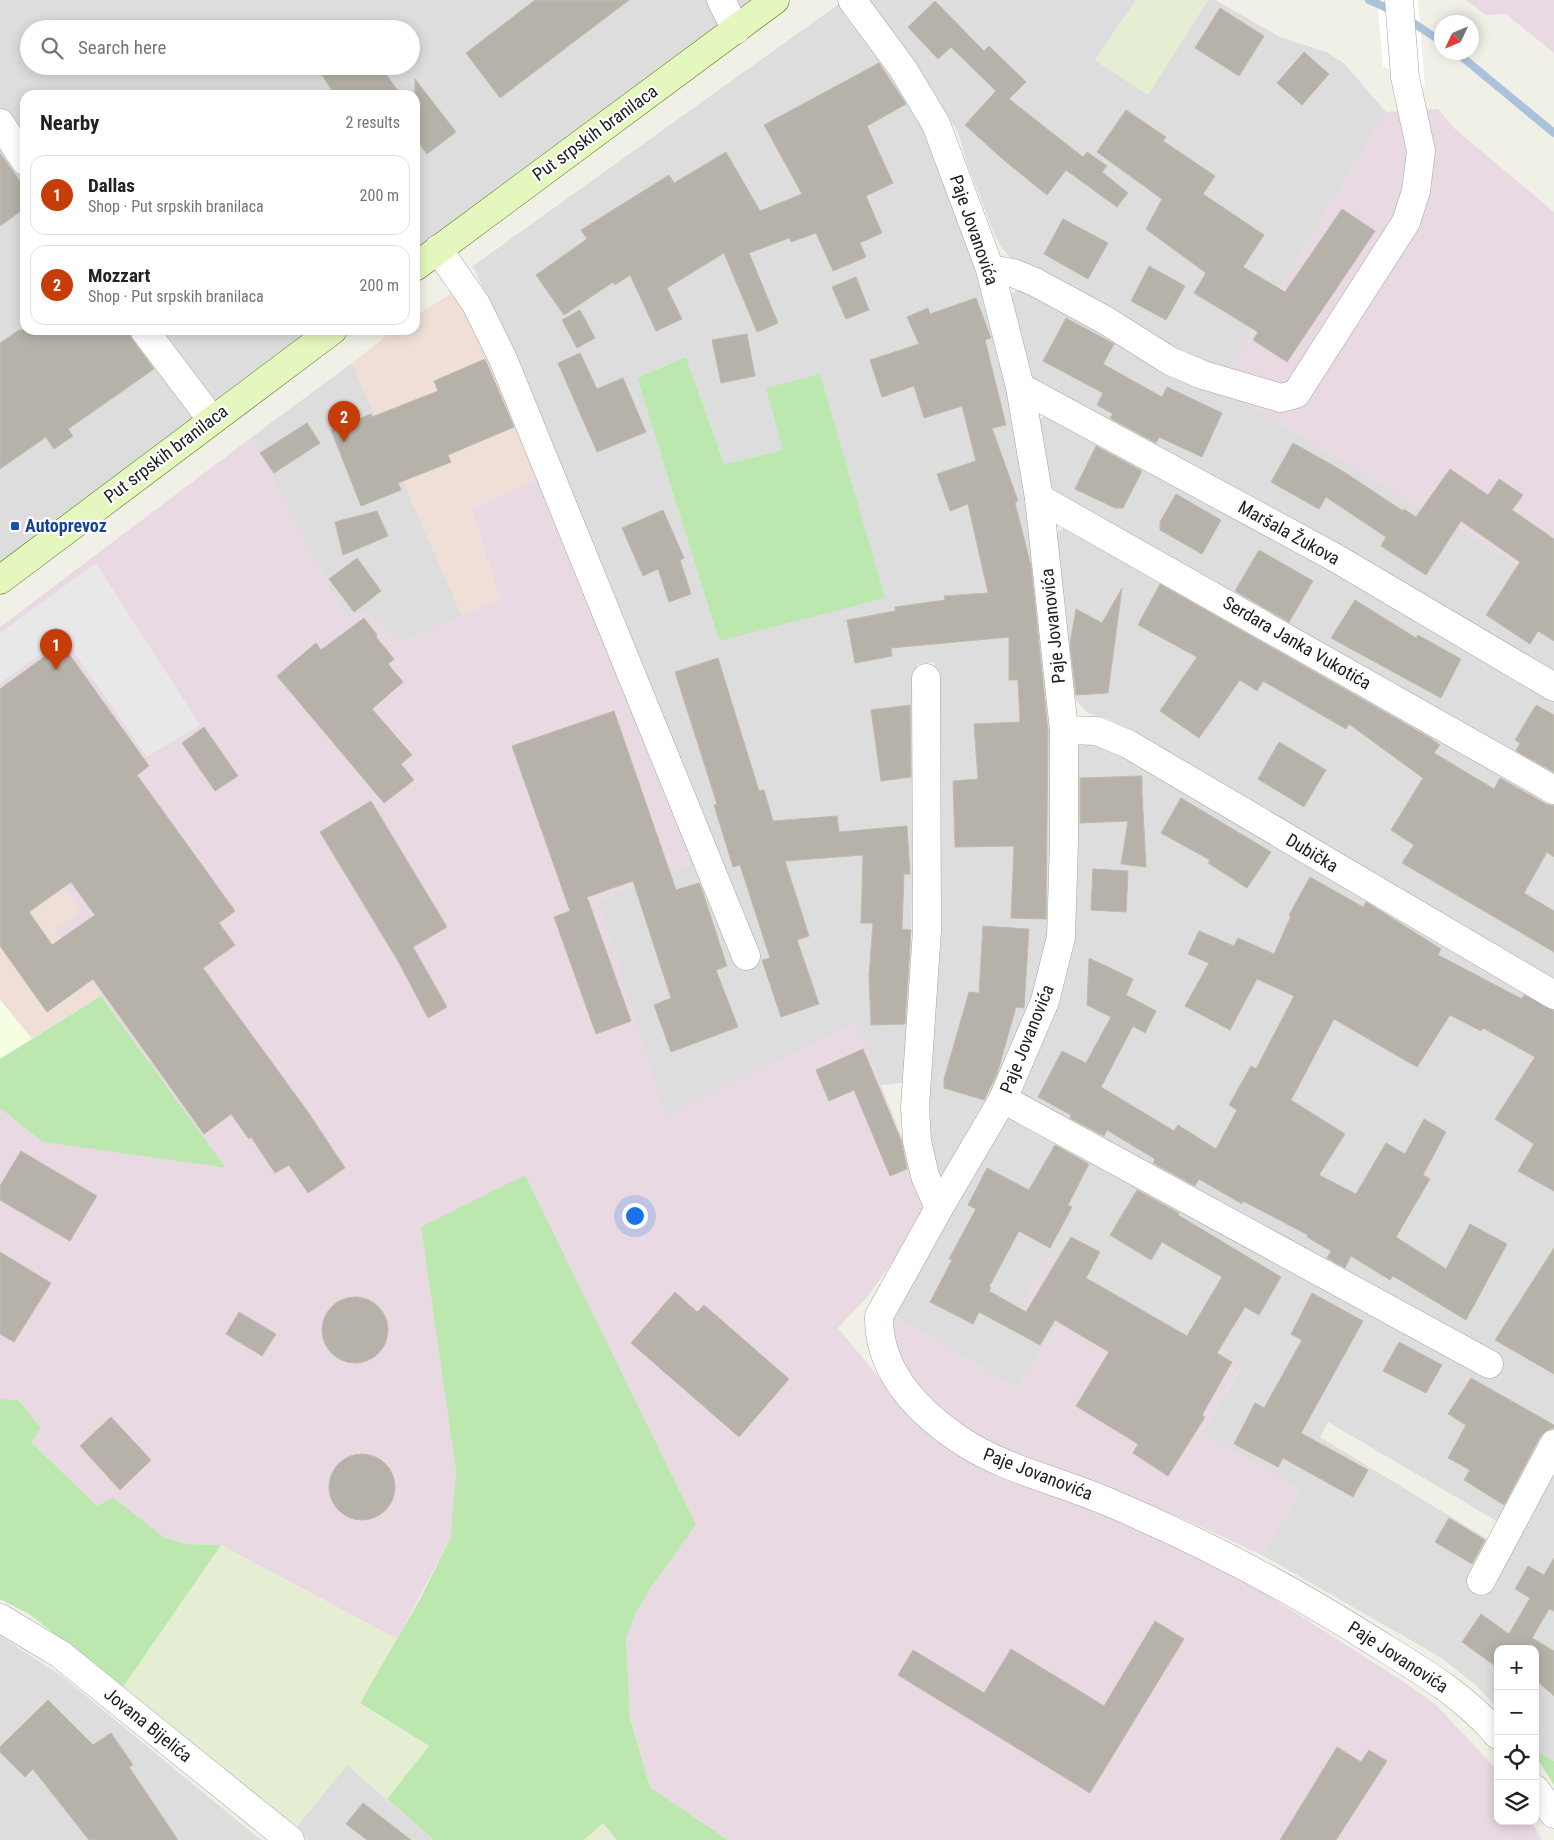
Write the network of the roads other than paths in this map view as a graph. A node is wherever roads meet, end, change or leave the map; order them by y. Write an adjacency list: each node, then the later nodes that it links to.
1 (721, 0): 5 (street)
2 (776, 0): 5 (main road, Put srpskih branilaca)
3 (852, 0): 10 (street, Paje Jovanovića)
4 (1399, 0): 10 (street)
5 (736, 30): 8 (main road, Put srpskih branilaca)
6 (0, 123): 7 (street)
7 (20, 153)
8 (438, 249): 9 (main road, Put srpskih branilaca); 21 (street)
9 (420, 262)
10 (990, 269): 13 (street, Paje Jovanovića)
11 (148, 335): 14 (street)
12 (326, 335): 14 (main road, Put srpskih branilaca)
13 (1020, 387): 15 (street, Paje Jovanovića); 18 (street, Maršala Žukova)
14 (212, 420): 16 (main road, Put srpskih branilaca)
15 (1040, 498): 19 (street, Paje Jovanovića); 20 (street, Serdara Janka Vukotića)
16 (0, 580)
17 (926, 678): 24 (street)
18 (1554, 688)
19 (1064, 730): 22 (street, Dubička); 23 (street, Paje Jovanovića)
20 (1554, 790)
21 (746, 956)
22 (1554, 995)
23 (1003, 1098): 24 (street, Paje Jovanovića); 25 (street)
24 (938, 1208): 29 (street, Paje Jovanovića)
25 (1489, 1364)
26 (1554, 1444): 27 (street)
27 (1481, 1581)
28 (0, 1618): 32 (street, Jovana Bijelića)
29 (1497, 1735)
30 (1539, 1794): 31 (street)
31 (1554, 1814)
32 (290, 1840)

